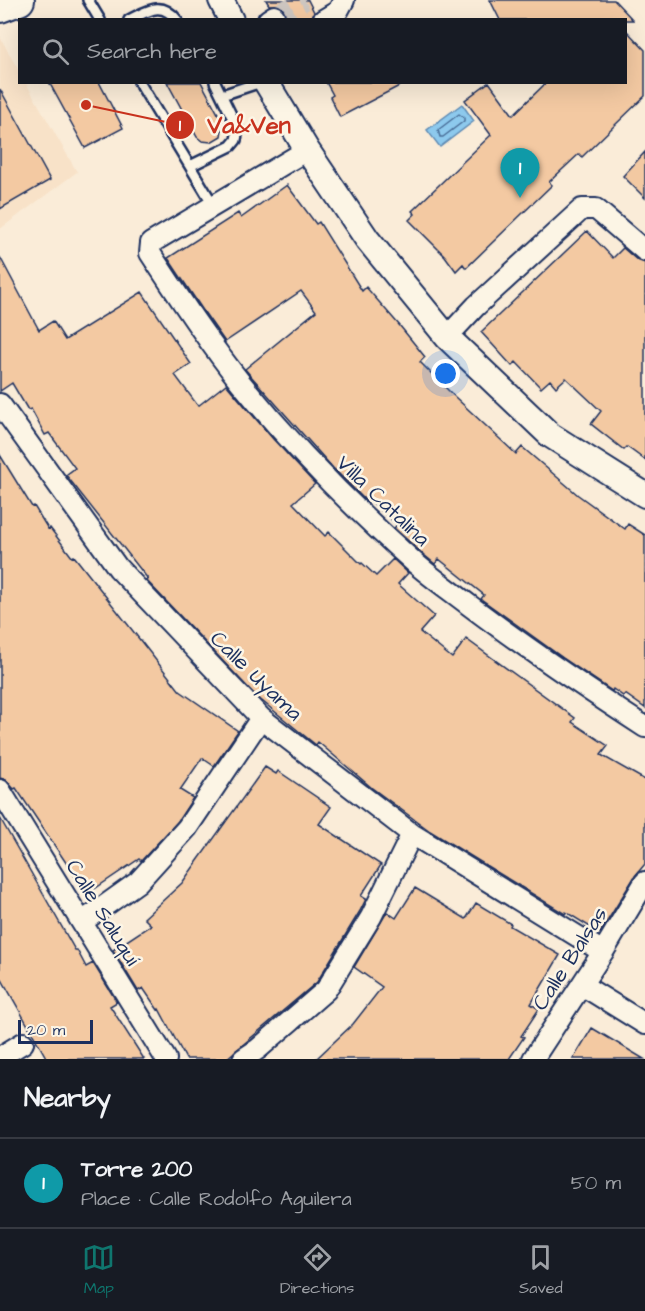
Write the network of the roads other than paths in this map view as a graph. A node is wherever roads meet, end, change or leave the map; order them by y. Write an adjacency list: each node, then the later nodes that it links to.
1 (19, 0): 4 (main road)
2 (88, 0): 5 (lane)
3 (344, 0): 8 (street)
4 (0, 8)
5 (99, 18)
6 (133, 18): 7 (lane)
7 (175, 18)
8 (326, 18)
9 (140, 84): 15 (lane)
10 (216, 84): 13 (lane)
11 (255, 84): 13 (lane)
12 (267, 84): 14 (street)
13 (222, 95): 15 (lane)
14 (307, 150): 16 (street); 18 (street)
15 (190, 166): 16 (lane)
16 (214, 206): 22 (street, Villa Catalina)
17 (645, 251): 18 (street)
18 (447, 337): 20 (street)
19 (0, 404): 21 (street, Calle Uyama)
20 (645, 495)
21 (261, 718): 24 (street, Calle Uyama); 26 (street)
22 (645, 727)
23 (0, 790): 26 (street, Calle Saluquí)
24 (412, 834): 27 (street, Calle Uyama); 33 (street)
25 (645, 882): 27 (street, Calle Balsas)
26 (82, 922): 32 (street, Calle Saluquí)
27 (603, 952): 28 (street, Calle Balsas)
28 (582, 985): 29 (street); 34 (street, Calle Balsas)
29 (645, 1024)
30 (23, 1043): 31 (street)
31 (0, 1057)
32 (166, 1059)
33 (243, 1059)
34 (533, 1059)

